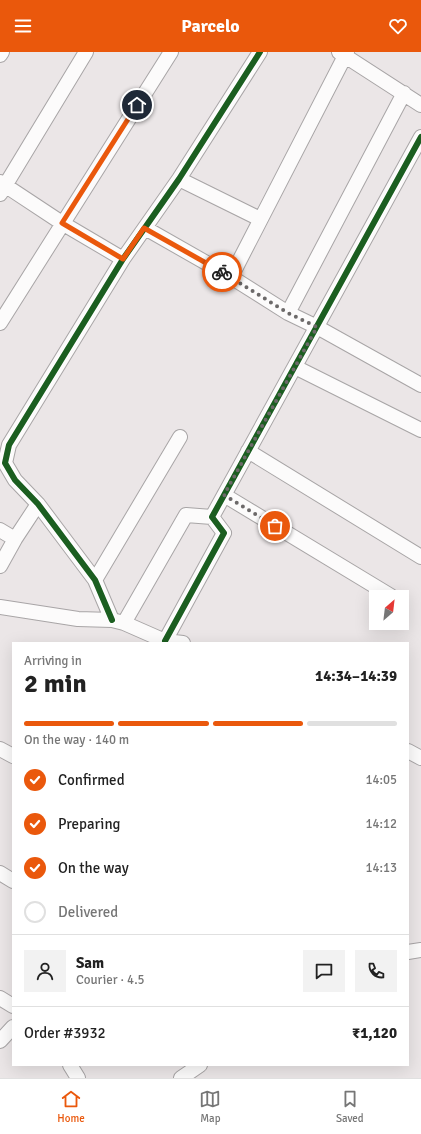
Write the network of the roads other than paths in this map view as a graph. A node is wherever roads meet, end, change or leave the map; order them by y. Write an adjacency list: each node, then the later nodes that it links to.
1 (2, 52): 6 (street)
2 (86, 52): 11 (street)
3 (171, 52): 13 (street)
4 (260, 52): 10 (street)
5 (344, 53): 7 (street); 12 (street)
6 (0, 55)
7 (404, 94): 8 (street); 17 (street)
8 (421, 105)
9 (421, 137): 19 (street)
10 (179, 179): 12 (street); 14 (street)
11 (2, 187): 13 (street)
12 (260, 219): 16 (street)
13 (62, 223): 15 (street); 18 (street)
14 (144, 228): 15 (street); 16 (street)
15 (123, 259): 26 (street)
16 (231, 277): 17 (street)
17 (288, 313): 19 (street)
18 (0, 323)
19 (317, 327): 20 (street); 21 (street)
20 (295, 367): 22 (street); 24 (street)
21 (421, 385)
22 (421, 430)
23 (180, 438): 32 (street)
24 (248, 451): 25 (street); 30 (street)
25 (224, 495): 27 (street); 33 (street)
26 (38, 504): 29 (street); 32 (street)
27 (212, 517): 35 (street); 36 (street)
28 (0, 530): 29 (street)
29 (15, 539): 31 (street)
30 (421, 557)
31 (0, 566)
32 (95, 580): 35 (street)
33 (381, 590)
34 (0, 607): 35 (street)
35 (118, 621): 36 (street)
36 (165, 641): 37 (street)
37 (174, 642)
38 (0, 749): 40 (street)
39 (409, 752): 41 (street)
40 (12, 755)
41 (421, 758)
42 (0, 873): 43 (street)
43 (12, 880)
44 (421, 950): 45 (street)
45 (409, 952)
46 (0, 998): 47 (street)
47 (12, 1005)
48 (12, 1028): 49 (street)
49 (0, 1041)
50 (71, 1066): 52 (street)
51 (199, 1066): 53 (street)
52 (78, 1078)
53 (181, 1078)

